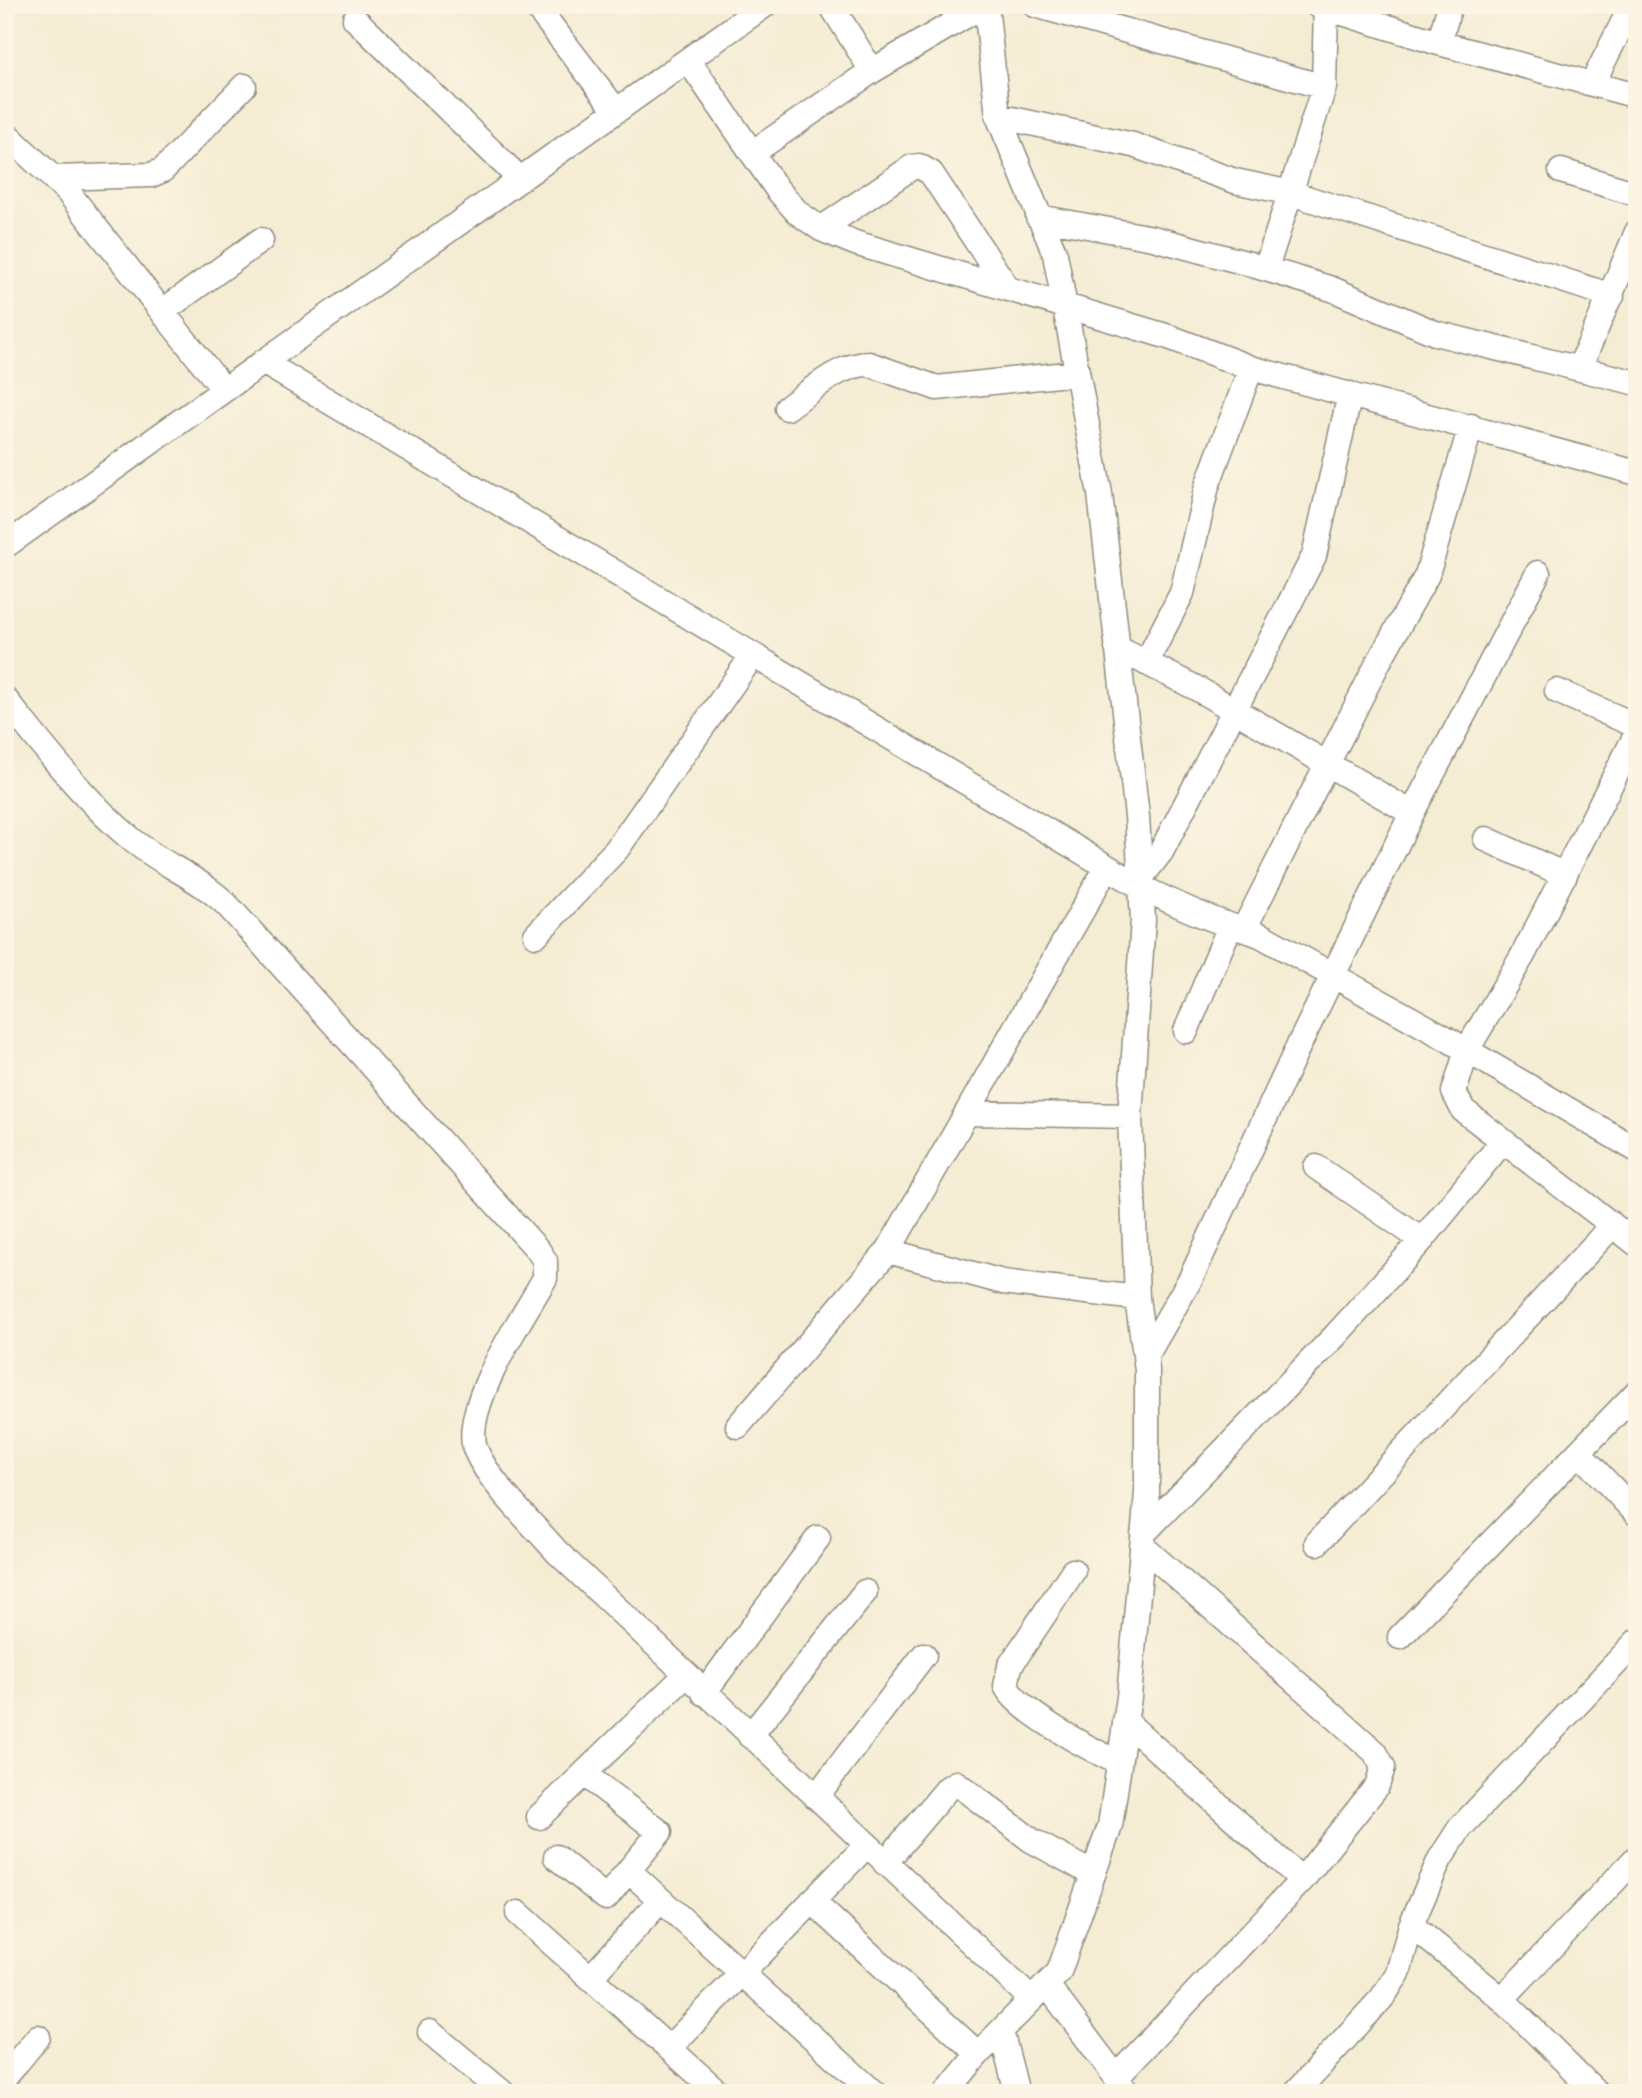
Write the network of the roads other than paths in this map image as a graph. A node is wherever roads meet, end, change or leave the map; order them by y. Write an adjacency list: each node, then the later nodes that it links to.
1 (535, 5): 17 (street)
2 (765, 5): 11 (street)
3 (831, 5): 12 (street)
4 (985, 5): 12 (street); 18 (street)
5 (1035, 5): 15 (street)
6 (1450, 5): 10 (street)
7 (1632, 5): 13 (street)
8 (1323, 6): 10 (street); 15 (street)
9 (355, 19): 23 (street)
10 (1439, 43): 13 (street)
11 (688, 60): 17 (street); 20 (street)
12 (872, 71): 20 (street)
13 (1592, 84): 16 (street)
14 (244, 86): 22 (street)
15 (1324, 87): 24 (street)
16 (1637, 96)
17 (617, 110): 23 (street)
18 (998, 116): 24 (street); 26 (street)
19 (5, 133): 22 (street)
20 (752, 153): 27 (street)
21 (1561, 170): 25 (street)
22 (55, 178): 34 (street)
23 (520, 180): 35 (street)
24 (1291, 193): 30 (street); 32 (street)
25 (1637, 194)
26 (1038, 217): 30 (street); 33 (street)
27 (821, 229): 31 (street); 31 (street)
28 (1637, 232): 32 (street)
29 (261, 240): 34 (street)
30 (1266, 269): 36 (street)
31 (1008, 289): 33 (street)
32 (1612, 296): 36 (street)
33 (1064, 305): 37 (street); 38 (street)
34 (163, 311): 40 (street)
35 (264, 362): 40 (street); 48 (street)
36 (1580, 367): 39 (street)
37 (1251, 368): 41 (street); 49 (street)
38 (1076, 373): 42 (street); 47 (street)
39 (1637, 383)
40 (224, 390): 45 (street)
41 (1350, 394): 43 (street); 52 (street)
42 (787, 408)
43 (1471, 426): 44 (street); 55 (street)
44 (1637, 473)
45 (5, 546)
46 (1538, 573): 56 (street)
47 (1117, 648): 49 (street); 60 (street)
48 (753, 655): 58 (street); 62 (street)
49 (1146, 663): 52 (street)
50 (1557, 691): 53 (street)
51 (5, 699): 89 (street)
52 (1236, 711): 55 (street); 60 (street)
53 (1637, 726)
54 (1637, 733): 59 (street)
55 (1329, 765): 56 (street); 61 (street)
56 (1412, 813): 63 (street)
57 (1486, 839): 59 (street)
58 (1107, 867): 60 (street); 66 (street)
59 (1565, 875): 65 (street)
60 (1141, 883): 61 (street); 67 (street)
61 (1237, 926): 63 (street); 64 (street)
62 (536, 936)
63 (1334, 976): 65 (street); 76 (street)
64 (1186, 1031)
65 (1467, 1051): 68 (street); 69 (street)
66 (967, 1113): 67 (street); 74 (street)
67 (1130, 1116): 75 (street)
68 (1503, 1141): 71 (street); 72 (street)
69 (1637, 1150)
70 (1316, 1167): 72 (street)
71 (1611, 1227): 73 (street); 83 (street)
72 (1422, 1240): 82 (street)
73 (1637, 1244)
74 (888, 1251): 75 (street); 78 (street)
75 (1137, 1298): 76 (street)
76 (1146, 1356): 82 (street)
77 (1637, 1392): 79 (street)
78 (738, 1426)
79 (1579, 1453): 80 (street); 86 (street)
80 (1637, 1514)
81 (818, 1538): 90 (street)
82 (1142, 1540): 91 (street); 103 (street)
83 (1317, 1543)
84 (1073, 1571): 93 (street)
85 (865, 1592): 92 (street)
86 (1400, 1637)
87 (1637, 1641): 107 (street)
88 (924, 1655): 95 (street)
89 (686, 1675): 90 (street); 94 (street)
90 (704, 1693): 92 (street)
91 (1125, 1721): 93 (street); 103 (street)
92 (750, 1737): 95 (street)
93 (1119, 1763): 102 (street)
94 (584, 1774): 96 (street); 101 (street)
95 (816, 1797): 97 (street)
96 (538, 1816)
97 (867, 1845): 100 (street); 105 (street)
98 (556, 1857): 101 (street)
99 (1637, 1857): 111 (street)
100 (885, 1863): 102 (street); 110 (street)
101 (630, 1872): 104 (street)
102 (1093, 1874): 110 (street)
103 (1302, 1881): 118 (street)
104 (660, 1900): 108 (street); 109 (street)
105 (812, 1901): 108 (street); 116 (street)
106 (518, 1913): 109 (street)
107 (1411, 1925): 111 (street); 124 (street)
108 (740, 1975): 115 (street); 121 (street)
109 (591, 1977): 115 (street)
110 (1040, 1993): 112 (street); 118 (street)
111 (1502, 1999): 125 (street)
112 (1001, 2031): 116 (street); 123 (street)
113 (430, 2032): 119 (street)
114 (38, 2037): 117 (street)
115 (670, 2047): 120 (street)
116 (978, 2054): 122 (street)
117 (5, 2077)
118 (1122, 2085)
119 (503, 2093)
120 (719, 2093)
121 (874, 2093)
122 (946, 2093)
123 (1017, 2093)
124 (1295, 2093)
125 (1597, 2093)

